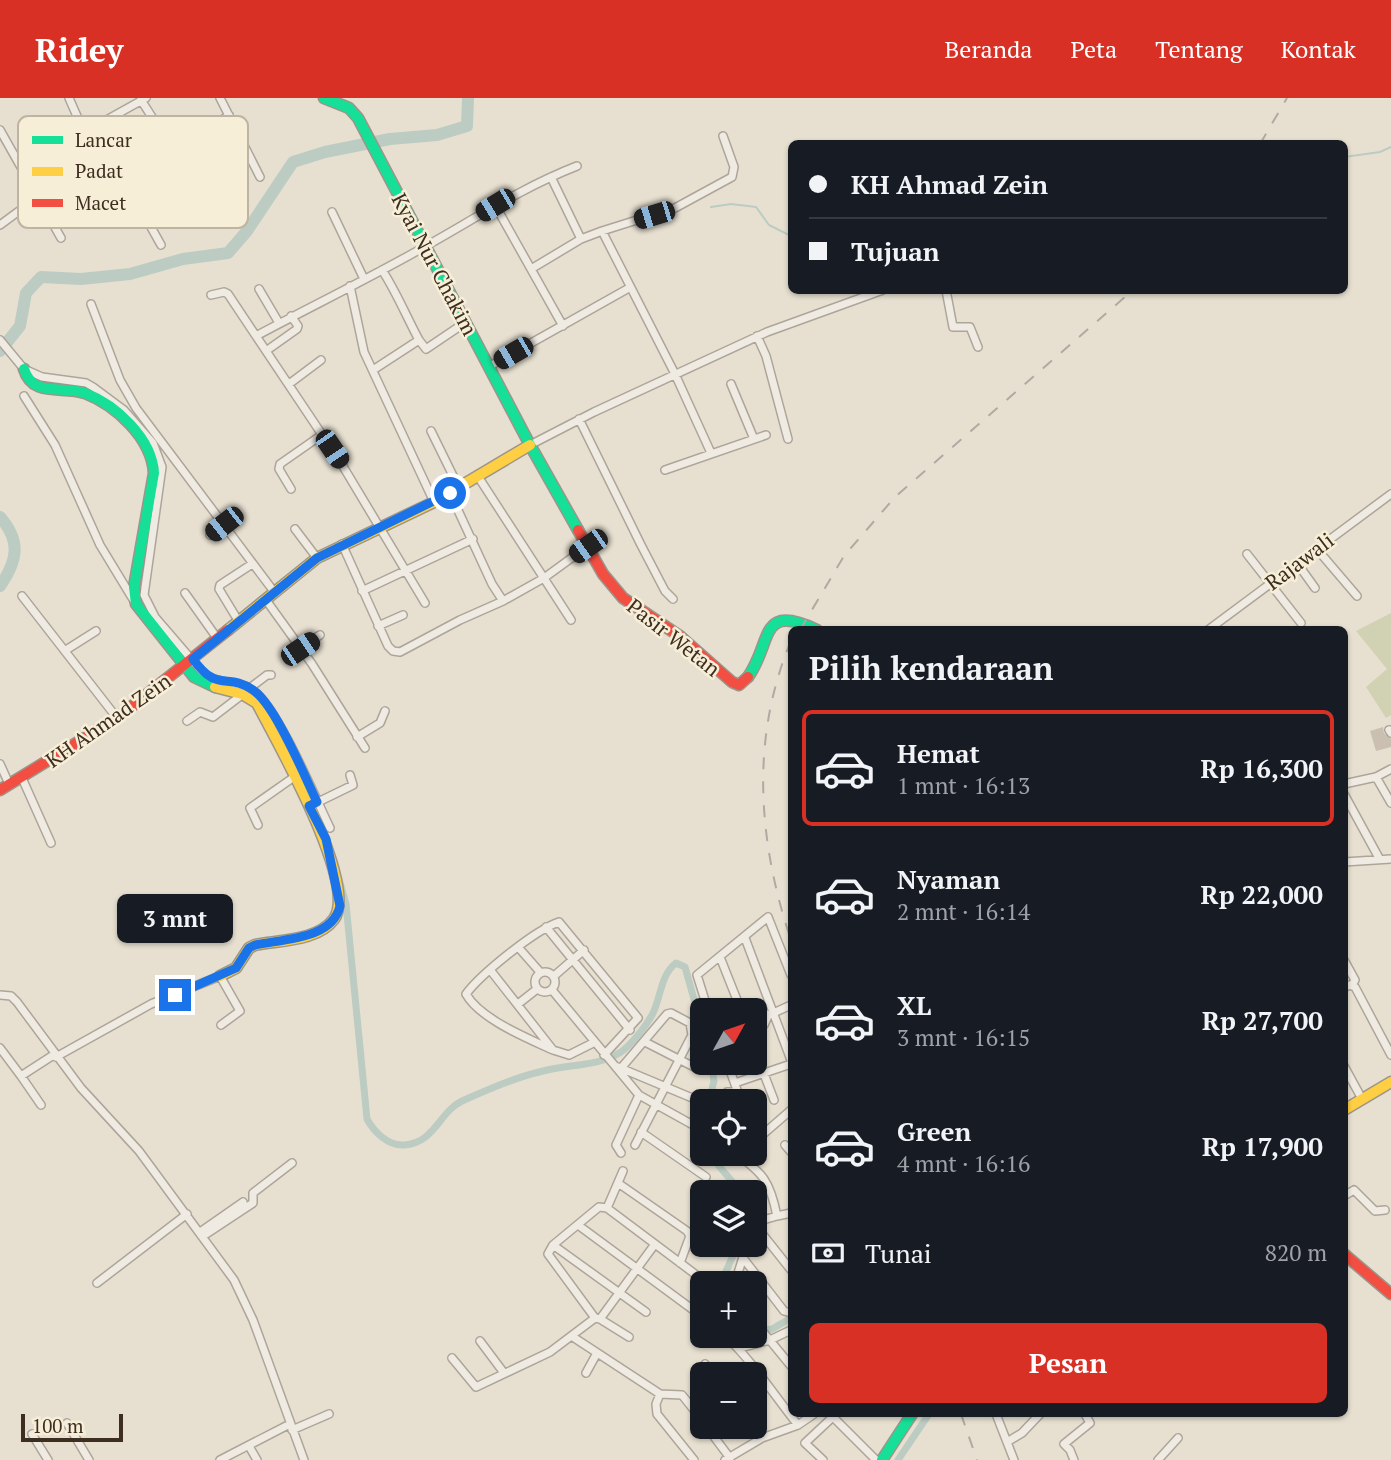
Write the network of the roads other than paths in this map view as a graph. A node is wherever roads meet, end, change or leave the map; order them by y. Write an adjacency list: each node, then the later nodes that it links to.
1 (69, 98): 7 (street)
2 (220, 98): 6 (street)
3 (324, 98): 5 (street, Kyai Nur Chakim)
4 (144, 99): 8 (street); 9 (street)
5 (336, 100): 27 (street, Kyai Nur Chakim)
6 (229, 115)
7 (77, 116)
8 (114, 116)
9 (154, 116)
10 (0, 130): 13 (street)
11 (723, 135): 23 (street)
12 (248, 153): 15 (street)
13 (18, 162)
14 (577, 166): 16 (street)
15 (260, 177)
16 (551, 177): 17 (street); 25 (street)
17 (495, 205): 27 (street); 28 (street)
18 (18, 212): 20 (street)
19 (332, 212): 30 (street)
20 (0, 225)
21 (56, 228): 24 (street)
22 (151, 228): 26 (street)
23 (602, 231): 25 (street); 32 (street)
24 (61, 238)
25 (581, 239): 28 (street)
26 (161, 245)
27 (425, 247): 29 (street); 39 (street, Kyai Nur Chakim)
28 (531, 269): 41 (street)
29 (382, 270): 30 (street); 45 (street)
30 (364, 279): 31 (street)
31 (350, 286): 38 (street); 51 (street)
32 (629, 288): 41 (street); 52 (street)
33 (259, 289): 40 (street)
34 (872, 294): 43 (street)
35 (947, 294): 46 (street)
36 (211, 295): 42 (street)
37 (91, 304): 56 (street)
38 (291, 316): 40 (street); 47 (street)
39 (466, 321): 45 (street); 49 (street, Kyai Nur Chakim)
40 (279, 323): 42 (street)
41 (563, 326): 49 (street)
42 (256, 336): 47 (street)
43 (757, 337): 52 (street); 64 (street)
44 (0, 340): 50 (street)
45 (419, 341): 51 (street)
46 (978, 347)
47 (266, 351): 53 (street)
48 (321, 360): 53 (street)
49 (490, 366): 65 (street, Kyai Nur Chakim)
50 (23, 368): 57 (street)
51 (373, 370): 72 (street)
52 (675, 374): 58 (street); 66 (street)
53 (289, 384): 61 (street)
54 (731, 384): 63 (street)
55 (24, 396): 98 (street)
56 (133, 403): 57 (street); 73 (street)
57 (121, 412): 59 (street)
58 (579, 419): 65 (street); 94 (street)
59 (139, 431): 98 (street); 109 (street)
60 (431, 431): 70 (street)
61 (323, 434): 69 (street); 75 (street)
62 (766, 435): 63 (street)
63 (754, 439): 66 (street)
64 (788, 439)
65 (530, 445): 68 (street, KH Ahmad Zein); 79 (street, Pasir Wetan)
66 (711, 453): 67 (street)
67 (665, 470)
68 (479, 478): 70 (street, KH Ahmad Zein); 86 (street)
69 (291, 489)
70 (454, 491): 72 (street, KH Ahmad Zein); 77 (street)
71 (1391, 494): 80 (street, Rajawali)
72 (434, 502): 75 (street, KH Ahmad Zein)
73 (224, 524): 76 (street); 84 (street)
74 (295, 529): 82 (street)
75 (380, 529): 78 (street, KH Ahmad Zein); 85 (street)
76 (210, 535)
77 (473, 539): 85 (street); 96 (street)
78 (342, 544): 82 (street, KH Ahmad Zein); 89 (street)
79 (588, 546): 86 (street); 104 (street, Pasir Wetan)
80 (1316, 548): 83 (street, Rajawali); 93 (street)
81 (1247, 554): 87 (street)
82 (317, 558): 91 (street, KH Ahmad Zein)
83 (1297, 563): 87 (street, Rajawali); 88 (street)
84 (253, 564): 91 (street); 101 (street)
85 (406, 571): 89 (street); 97 (street)
86 (544, 578): 96 (street); 100 (street)
87 (1271, 583): 102 (street); 105 (street, Rajawali)
88 (1315, 588)
89 (362, 592): 103 (street)
90 (185, 593): 108 (street)
91 (275, 593): 95 (street, KH Ahmad Zein)
92 (22, 596): 111 (street)
93 (1357, 596)
94 (673, 599)
95 (266, 600): 101 (street, KH Ahmad Zein); 110 (street)
96 (503, 601): 103 (street)
97 (425, 603)
98 (136, 604): 109 (street)
99 (403, 615): 103 (street)
100 (571, 620)
101 (239, 622): 108 (street, KH Ahmad Zein)
102 (1301, 623)
103 (378, 626)
104 (809, 626)
105 (1213, 626)
106 (96, 631): 111 (street)
107 (320, 635): 110 (street)
108 (217, 638): 112 (street, KH Ahmad Zein)
109 (173, 644): 112 (street)
110 (300, 649): 118 (street)
111 (66, 650): 116 (street)
112 (189, 662): 114 (street); 116 (street, KH Ahmad Zein)
113 (271, 675): 114 (street)
114 (246, 691): 117 (street); 125 (street); 130 (street)
115 (385, 711): 118 (street)
116 (117, 718): 124 (street, KH Ahmad Zein)
117 (187, 721)
118 (357, 737): 119 (street)
119 (365, 748)
120 (0, 764): 127 (street)
121 (1391, 769): 123 (street)
122 (350, 775): 130 (street)
123 (1376, 777): 126 (street); 129 (street)
124 (22, 778): 127 (street, KH Ahmad Zein); 133 (street)
125 (294, 778): 130 (street); 131 (street)
126 (1348, 783)
127 (4, 787)
128 (1348, 801): 134 (street)
129 (1391, 803)
130 (313, 804): 132 (street); 147 (street)
131 (258, 825)
132 (330, 828)
133 (51, 843)
134 (1379, 858): 135 (street); 136 (street)
135 (1391, 859)
136 (1348, 862)
137 (546, 927): 139 (street); 140 (street); 142 (street)
138 (745, 939): 141 (street); 143 (street); 158 (street)
139 (518, 947): 145 (street); 146 (street)
140 (584, 950): 142 (street); 160 (street)
141 (720, 957): 153 (street); 154 (street)
142 (573, 959): 148 (street); 160 (street)
143 (788, 967)
144 (1348, 967): 149 (street)
145 (491, 971): 155 (street); 164 (street)
146 (540, 972): 148 (street); 150 (street)
147 (220, 976): 159 (street); 167 (street)
148 (554, 976): 151 (street)
149 (1348, 987): 166 (street)
150 (537, 989): 151 (street); 155 (street)
151 (552, 990): 162 (street)
152 (0, 995): 167 (street)
153 (704, 998)
154 (736, 998)
155 (518, 1004): 164 (street)
156 (788, 1006): 158 (street)
157 (767, 1013): 158 (street)
158 (770, 1014): 165 (street)
159 (221, 1025)
160 (630, 1030): 169 (street)
161 (645, 1042): 168 (street); 168 (street); 169 (street)
162 (593, 1043): 164 (street); 169 (street)
163 (0, 1048): 177 (street)
164 (553, 1050)
165 (788, 1055)
166 (1391, 1055)
167 (55, 1056): 177 (street); 206 (street)
168 (680, 1059): 171 (street); 180 (street)
169 (611, 1062): 180 (street); 182 (street)
170 (788, 1063): 172 (street)
171 (690, 1065)
172 (767, 1073)
173 (1348, 1073): 184 (street)
174 (732, 1075): 179 (street)
175 (761, 1075): 179 (street)
176 (764, 1075): 185 (street)
177 (21, 1076): 187 (street)
178 (1391, 1082): 184 (street)
179 (735, 1083): 181 (street)
180 (665, 1087): 183 (street); 186 (street)
181 (736, 1089)
182 (639, 1095): 186 (street); 196 (street)
183 (690, 1098)
184 (1362, 1099): 188 (street)
185 (774, 1100)
186 (656, 1104): 190 (street); 191 (street)
187 (41, 1105)
188 (1348, 1108)
189 (788, 1114): 192 (street)
190 (690, 1121)
191 (641, 1132): 193 (street); 200 (street)
192 (767, 1132)
193 (635, 1145)
194 (785, 1145): 195 (street)
195 (788, 1148)
196 (621, 1153)
197 (292, 1163): 211 (street)
198 (752, 1166): 208 (street)
199 (623, 1171): 201 (street)
200 (706, 1177)
201 (618, 1183): 204 (street); 217 (street)
202 (1348, 1194): 205 (street)
203 (243, 1202): 211 (street)
204 (607, 1208): 210 (street); 213 (street)
205 (1385, 1210)
206 (187, 1214): 211 (street); 222 (street)
207 (788, 1214): 208 (street)
208 (778, 1216): 209 (street)
209 (767, 1219)
210 (578, 1225): 214 (street); 219 (street)
211 (201, 1234): 255 (street)
212 (767, 1242): 218 (street)
213 (655, 1244): 217 (street); 219 (street)
214 (553, 1245): 223 (street); 228 (street)
215 (1348, 1257): 224 (street)
216 (743, 1258): 221 (street); 227 (street)
217 (680, 1263): 220 (street)
218 (788, 1266)
219 (636, 1269): 223 (street); 225 (street)
220 (690, 1271)
221 (739, 1271)
222 (97, 1283)
223 (619, 1294): 226 (street); 228 (street)
224 (1391, 1294)
225 (690, 1307)
226 (646, 1312)
227 (788, 1312)
228 (597, 1319): 231 (street); 232 (street)
229 (788, 1331): 233 (street)
230 (767, 1336): 233 (street)
231 (573, 1337): 236 (street); 239 (street)
232 (628, 1337)
233 (769, 1339): 238 (street)
234 (480, 1341): 239 (street)
235 (740, 1348): 243 (street)
236 (597, 1353): 240 (street); 241 (street)
237 (452, 1358): 239 (street)
238 (788, 1362)
239 (504, 1373)
240 (586, 1373)
241 (660, 1394): 242 (street); 269 (street)
242 (690, 1406)
243 (788, 1413)
244 (329, 1414): 255 (street)
245 (792, 1417): 254 (street)
246 (810, 1417): 254 (street)
247 (830, 1417): 270 (street)
248 (834, 1417): 271 (street)
249 (910, 1417): 272 (street)
250 (997, 1417): 261 (street)
251 (1037, 1417): 261 (street)
252 (1087, 1417): 274 (street)
253 (67, 1423): 265 (street)
254 (798, 1425): 257 (street)
255 (291, 1427): 262 (street); 268 (street)
256 (32, 1434): 264 (street)
257 (767, 1436)
258 (1178, 1438): 275 (street)
259 (715, 1439): 263 (street)
260 (760, 1439): 263 (street)
261 (1007, 1442): 273 (street)
262 (249, 1446): 266 (street); 267 (street)
263 (728, 1459)
264 (48, 1460)
265 (89, 1460)
266 (220, 1460)
267 (257, 1460)
268 (304, 1460)
269 (694, 1460)
270 (823, 1460)
271 (876, 1460)
272 (881, 1460)
273 (1014, 1460)
274 (1074, 1460)
275 (1158, 1460)

